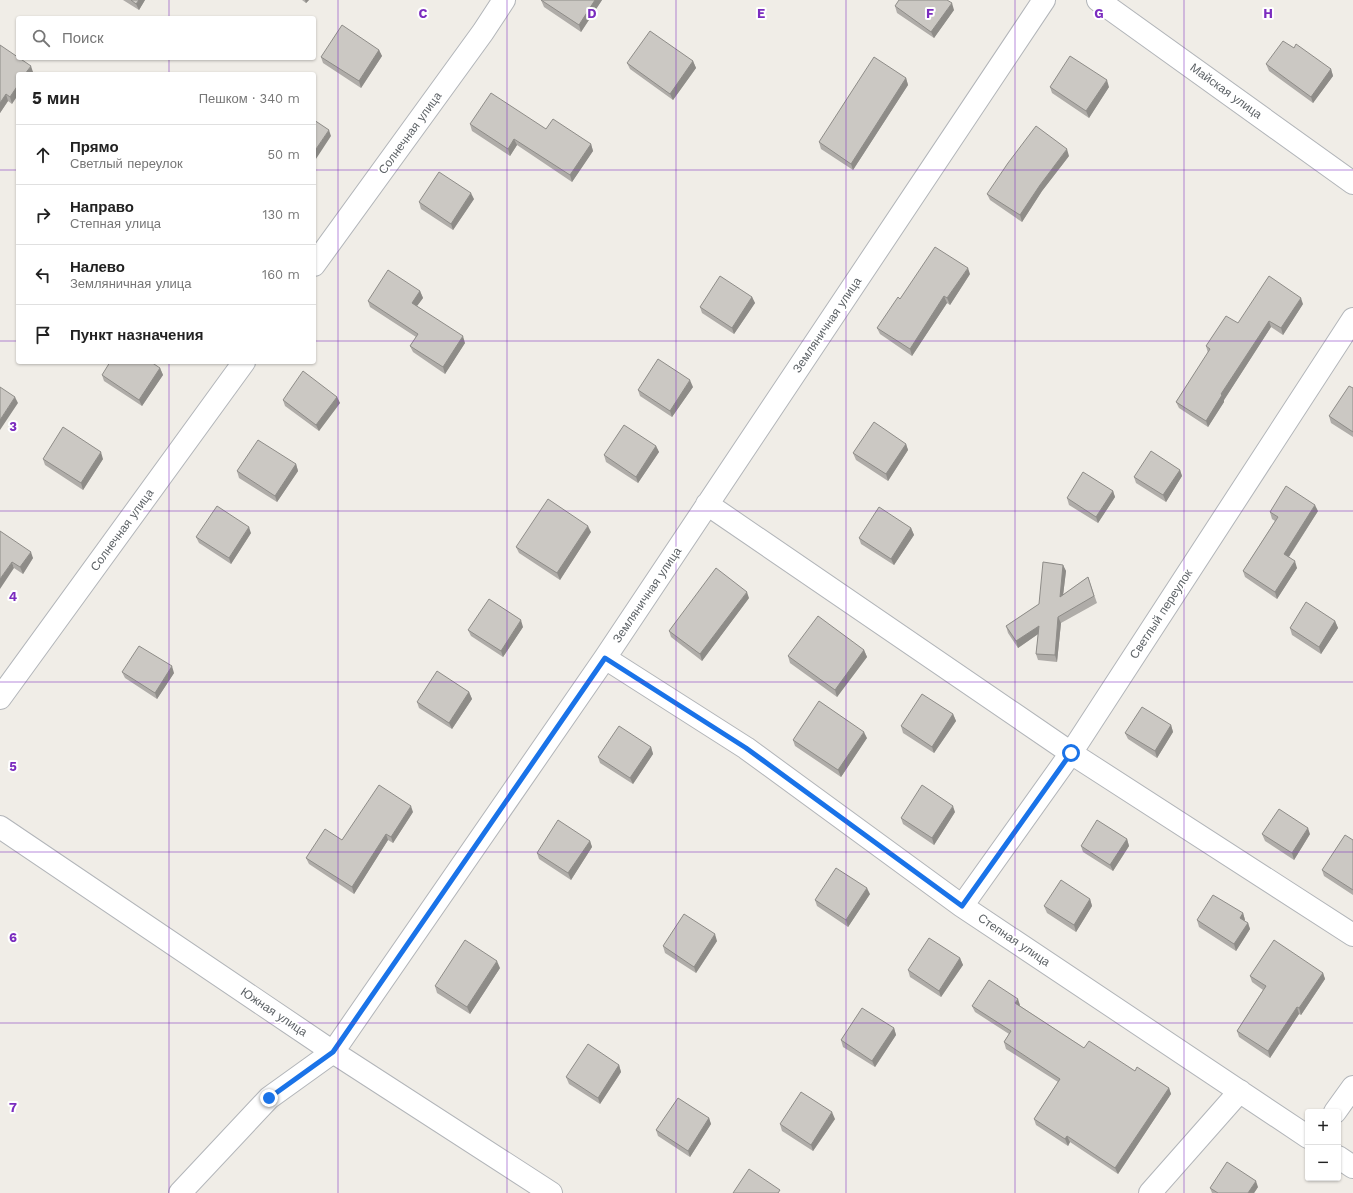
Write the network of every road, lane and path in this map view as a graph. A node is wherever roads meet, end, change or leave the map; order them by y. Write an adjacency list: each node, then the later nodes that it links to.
1 (504, 0): 5 (street, Солнечная улица)
2 (1044, 0): 8 (street, Земляничная улица)
3 (1098, 0): 4 (street, Майская улица)
4 (1353, 183)
5 (316, 262)
6 (1353, 319): 11 (street, Светлый переулок)
7 (243, 364): 10 (street, Солнечная улица)
8 (707, 504): 9 (street, Земляничная улица); 11 (street)
9 (605, 658): 13 (street, Степная улица); 15 (street, Земляничная улица)
10 (0, 698)
11 (1071, 753): 13 (street, Светлый переулок); 14 (street)
12 (0, 827): 15 (street, Южная улица)
13 (962, 906): 17 (street, Степная улица)
14 (1353, 935)
15 (333, 1052): 22 (street, Земляничная улица); 23 (street, Южная улица)
16 (1353, 1087): 18 (street)
17 (1240, 1091): 19 (street, Степная улица); 24 (street)
18 (1337, 1109)
19 (1305, 1135)
20 (1341, 1159): 21 (street)
21 (1353, 1167)
22 (180, 1193)
23 (552, 1193)
24 (1150, 1193)

